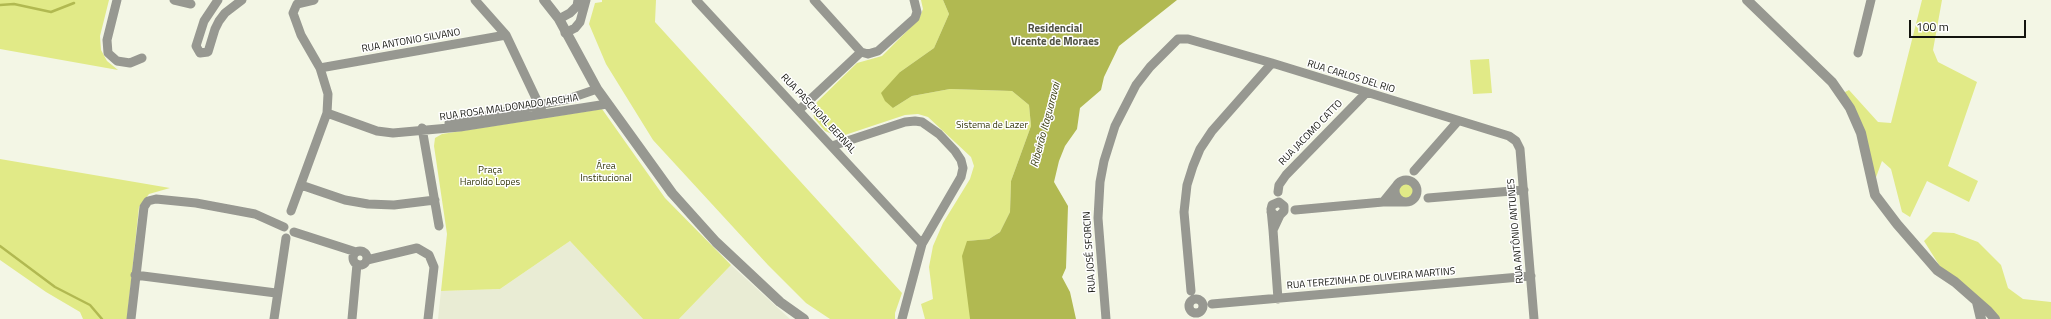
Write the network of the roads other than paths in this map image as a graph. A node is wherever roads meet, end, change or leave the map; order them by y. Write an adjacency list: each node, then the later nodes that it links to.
1 (117, 0): 23 (street)
2 (174, 0): 16 (street)
3 (218, 0): 15 (street)
4 (228, 0): 15 (street)
5 (314, 0): 25 (street)
6 (475, 0): 19 (street)
7 (544, 0): 17 (street)
8 (578, 0): 17 (street)
9 (586, 0): 18 (street)
10 (696, 0): 30 (street, RUA PASCHOAL BERNAL)
11 (814, 0): 21 (street)
12 (914, 0): 21 (street)
13 (1747, 0): 63 (street)
14 (1871, 0): 22 (street)
15 (240, 1)
16 (191, 4)
17 (559, 19): 18 (street)
18 (565, 33): 26 (street)
19 (506, 35): 25 (street, RUA ANTONIO SILVANO); 29 (street)
20 (1178, 39): 24 (street, RUA CARLOS DEL RIO); 71 (street, RUA JOSÉ SFORCIN)
21 (861, 52): 30 (street)
22 (1858, 53)
23 (142, 58)
24 (1272, 63): 27 (street, RUA CARLOS DEL RIO); 64 (street)
25 (320, 68): 31 (street)
26 (597, 89): 28 (street); 29 (street, RUA ROSA MALDONADO ARCHIA)
27 (1366, 93): 33 (street, RUA CARLOS DEL RIO); 42 (street, RUA JACOMO CATTO)
28 (607, 104): 32 (street, RUA ROSA MALDONADO ARCHIA); 69 (street)
29 (539, 106): 32 (street); 34 (street, RUA ROSA MALDONADO ARCHIA)
30 (799, 110): 36 (street, RUA PASCHOAL BERNAL)
31 (327, 113): 34 (street, RUA ROSA MALDONADO ARCHIA); 39 (street)
32 (544, 115): 34 (street, RUA ROSA MALDONADO ARCHIA)
33 (1458, 121): 35 (street, RUA CARLOS DEL RIO); 37 (street)
34 (419, 131): 44 (street)
35 (1516, 141): 41 (street, RUA ANTÔNIO ANTUNES)
36 (832, 146): 55 (street, RUA PASCHOAL BERNAL); 55 (street)
37 (1414, 171): 38 (street); 40 (street)
38 (1398, 184): 40 (street); 45 (street); 46 (street)
39 (301, 185): 44 (street); 49 (street)
40 (1415, 187): 43 (street); 46 (street)
41 (1524, 190): 43 (street); 60 (street, RUA ANTÔNIO ANTUNES)
42 (1278, 192): 47 (street, RUA JACOMO CATTO); 48 (street)
43 (1428, 198): 46 (street)
44 (435, 200): 50 (street)
45 (1384, 202): 46 (street); 48 (street)
46 (1406, 202)
47 (1272, 208): 48 (street); 48 (street); 52 (street)
48 (1282, 210): 52 (street)
49 (291, 212)
50 (439, 226)
51 (284, 227): 53 (street); 54 (street); 59 (street)
52 (1273, 230): 62 (street)
53 (294, 232): 54 (street); 56 (street)
54 (286, 238): 61 (street)
55 (922, 244): 70 (street)
56 (356, 252): 57 (street); 58 (street)
57 (367, 260): 58 (street); 68 (street)
58 (357, 264): 67 (street)
59 (135, 275): 61 (street); 65 (street)
60 (1531, 276): 62 (street, RUA TEREZINHA DE OLIVEIRA MARTINS); 73 (street, RUA ANTÔNIO ANTUNES)
61 (276, 293): 66 (street)
62 (1278, 299): 64 (street, RUA TEREZINHA DE OLIVEIRA MARTINS)
63 (1977, 302): 74 (street); 75 (street)
64 (1196, 308): 72 (street)
65 (131, 319)
66 (274, 319)
67 (352, 319)
68 (428, 319)
69 (804, 319)
70 (902, 319)
71 (1106, 319)
72 (1192, 319)
73 (1534, 319)
74 (1981, 319)
75 (1995, 319)

